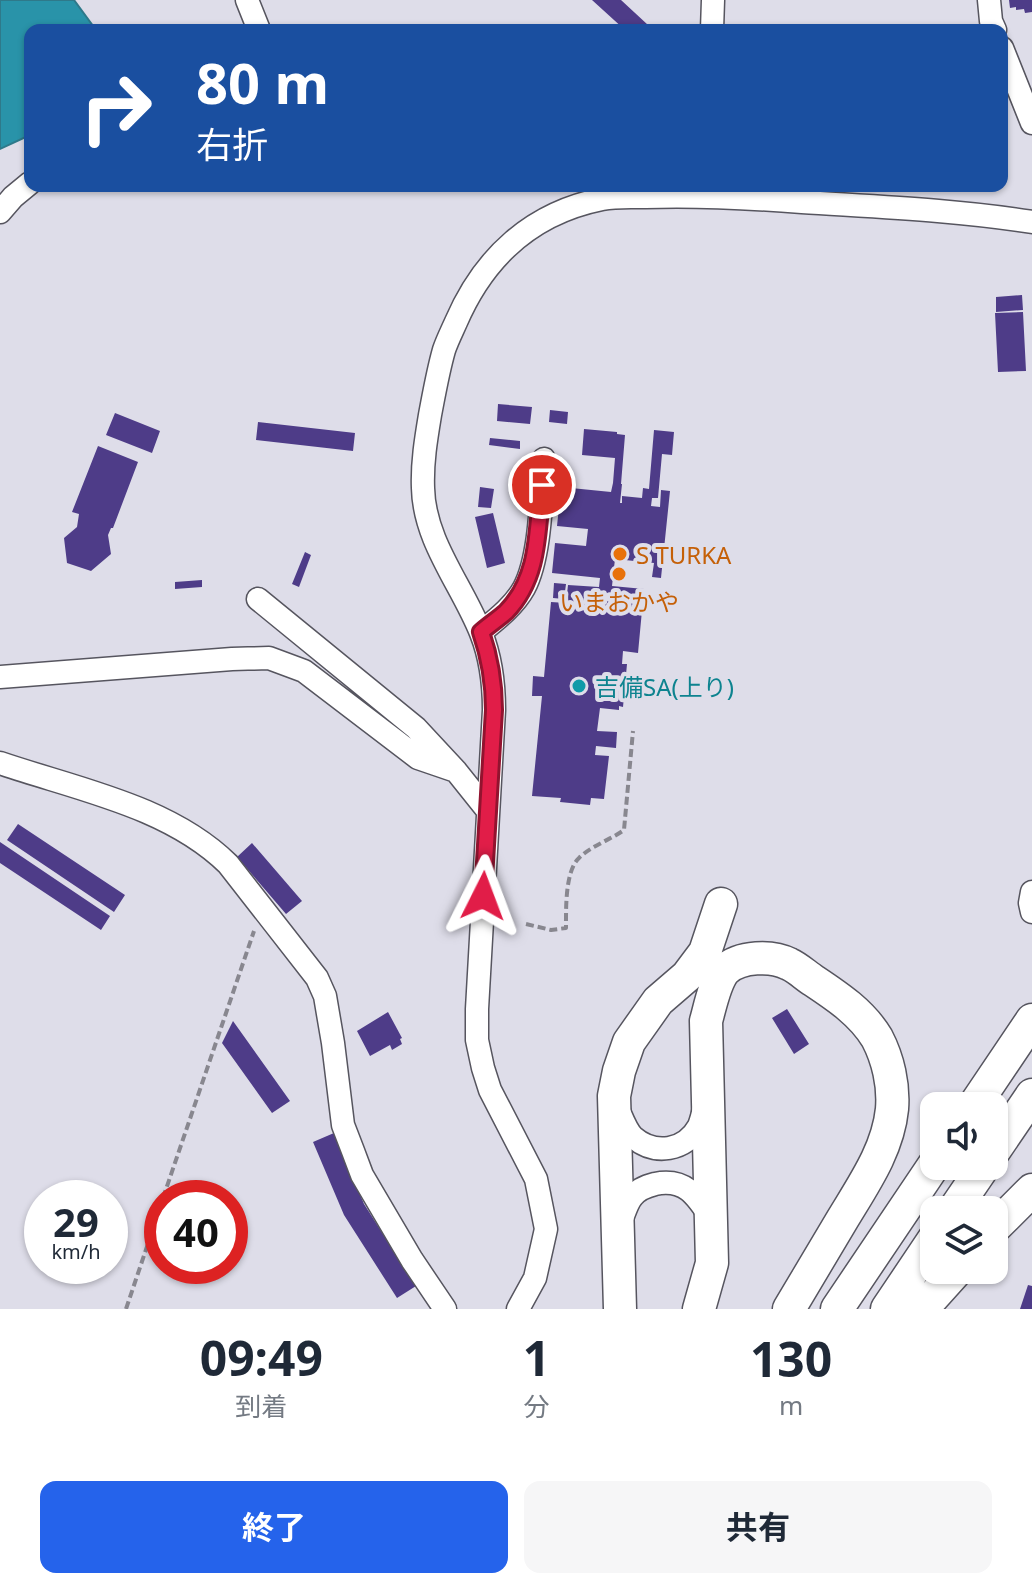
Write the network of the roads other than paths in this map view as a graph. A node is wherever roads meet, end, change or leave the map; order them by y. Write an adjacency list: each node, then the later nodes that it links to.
1 (247, 0): 4 (street)
2 (713, 0): 5 (street)
3 (989, 0): 6 (street)
4 (257, 24)
5 (712, 24)
6 (992, 24)
7 (1008, 63): 8 (street)
8 (1032, 123)
9 (24, 188): 11 (street)
10 (740, 192): 12 (street); 15 (street)
11 (0, 212)
12 (1032, 222)
13 (544, 459): 15 (street)
14 (258, 599): 18 (street)
15 (481, 632): 19 (street)
16 (0, 677): 18 (street)
17 (0, 763): 36 (street)
18 (456, 771): 19 (street)
19 (488, 811): 37 (street)
20 (1032, 892): 22 (street)
21 (721, 904): 27 (highway)
22 (1032, 912)
23 (1032, 1020): 24 (highway)
24 (983, 1092)
25 (708, 1095): 27 (street); 32 (highway); 40 (highway)
26 (1032, 1095): 28 (highway)
27 (614, 1096): 33 (highway)
28 (1008, 1130)
29 (924, 1180): 41 (highway)
30 (1032, 1190): 31 (highway)
31 (1008, 1214)
32 (712, 1219): 33 (street); 39 (highway)
33 (617, 1229): 38 (highway)
34 (920, 1260): 42 (highway)
35 (944, 1284): 43 (highway)
36 (445, 1309)
37 (518, 1309)
38 (620, 1309)
39 (699, 1309)
40 (789, 1309)
41 (837, 1309)
42 (887, 1309)
43 (922, 1309)

